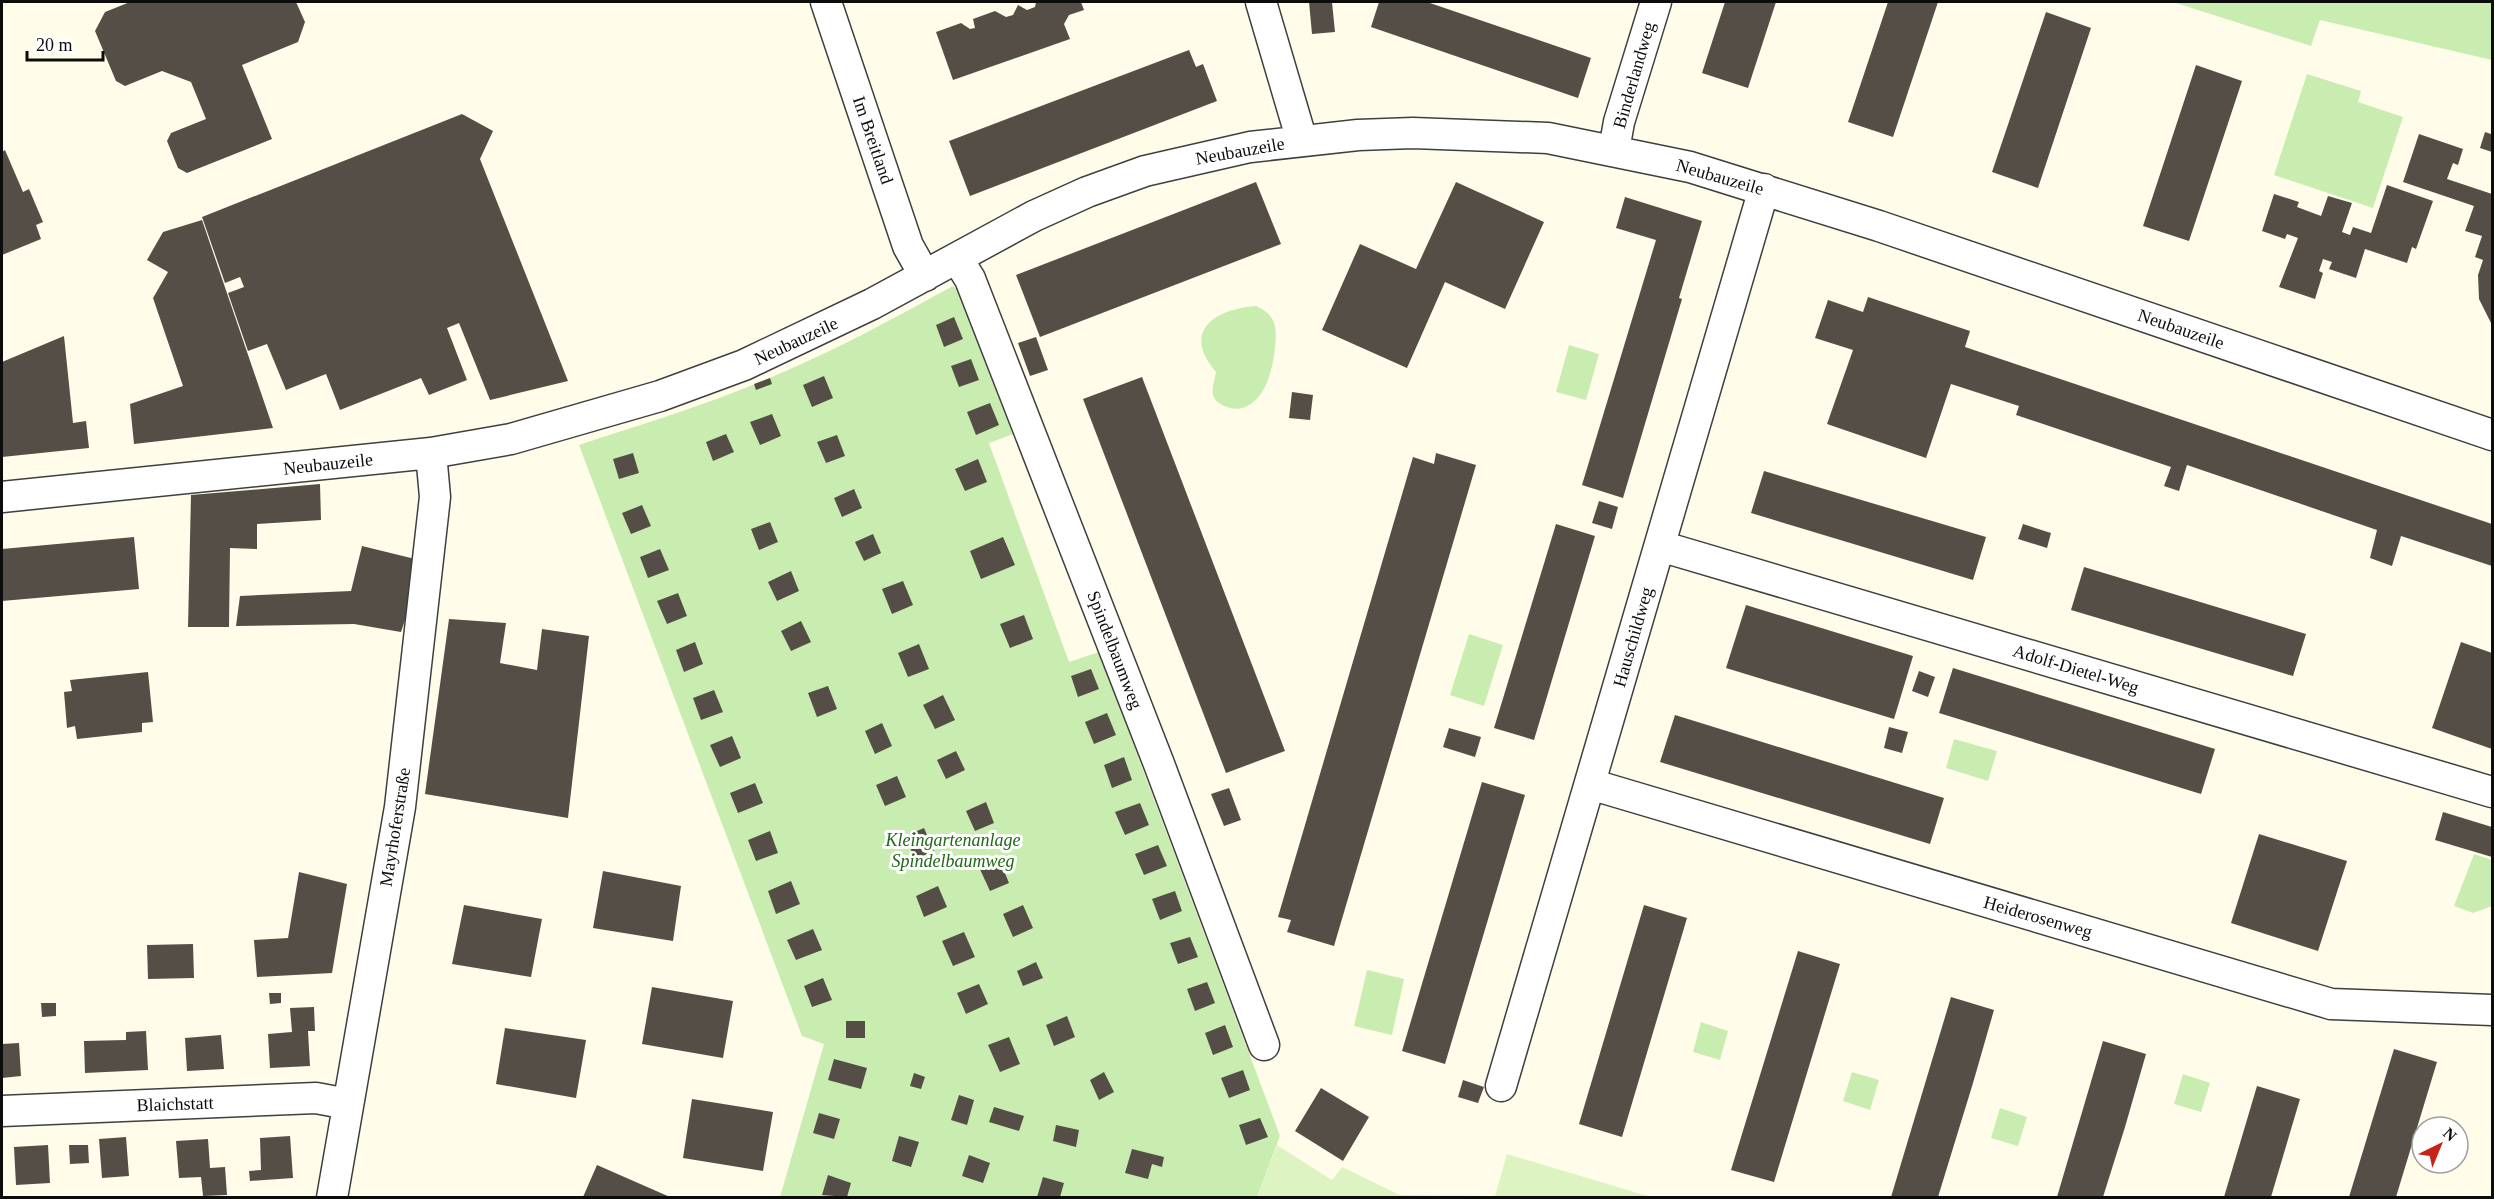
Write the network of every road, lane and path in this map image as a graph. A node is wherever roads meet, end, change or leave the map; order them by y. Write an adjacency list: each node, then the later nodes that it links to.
1 (826, 2): 8 (street, Im Breitland)
2 (1261, 2): 4 (street)
3 (1656, 2): 5 (street, Binderlandweg)
4 (1302, 141): 5 (street, Neubauzeile); 7 (street, Neubauzeile)
5 (1614, 150): 6 (street, Neubauzeile)
6 (1764, 189): 9 (street, Neubauzeile); 12 (street, Hauschildweg)
7 (957, 258): 8 (street, Neubauzeile); 16 (street, Spindelbaumweg)
8 (926, 276): 10 (street, Neubauzeile)
9 (2493, 435)
10 (431, 453): 11 (street, Neubauzeile); 18 (street, Mayrhoferstraße)
11 (2, 497)
12 (1660, 546): 13 (street, Hauschildweg); 14 (street, Adolf-Dietel-Weg)
13 (1590, 784): 15 (street, Heiderosenweg); 17 (street, Hauschildweg)
14 (2493, 792)
15 (2493, 1010)
16 (1264, 1045)
17 (1502, 1086)
18 (348, 1104): 19 (street, Blaichstatt); 20 (street, Mayrhoferstraße)
19 (2, 1111)
20 (332, 1197)

